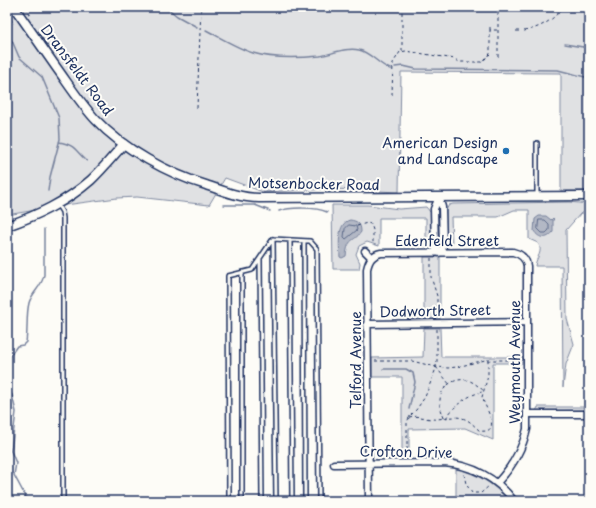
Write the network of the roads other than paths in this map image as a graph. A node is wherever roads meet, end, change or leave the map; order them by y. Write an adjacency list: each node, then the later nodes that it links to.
1 (14, 7): 3 (main road, Dransfeldt Road)
2 (537, 143): 5 (lane)
3 (124, 144): 6 (main road, Motsenbocker Road); 7 (main road)
4 (589, 196): 5 (main road, Motsenbocker Road)
5 (537, 197): 6 (main road, Motsenbocker Road)
6 (438, 198): 14 (street)
7 (57, 204): 8 (main road); 26 (lane)
8 (7, 226)
9 (273, 239): 10 (lane); 16 (lane); 30 (lane)
10 (290, 240): 11 (lane); 31 (lane)
11 (304, 241): 32 (lane); 33 (lane)
12 (365, 251): 17 (street)
13 (528, 251): 15 (street)
14 (439, 252): 15 (street, Edenfeld Street); 17 (street, Edenfeld Street)
15 (522, 256): 19 (street, Weymouth Avenue)
16 (260, 257): 18 (lane); 29 (lane)
17 (372, 258): 20 (street, Telford Avenue)
18 (242, 272): 27 (lane); 28 (lane)
19 (527, 322): 20 (street, Dodworth Street); 21 (street, Weymouth Avenue)
20 (367, 324): 24 (street, Telford Avenue)
21 (528, 414): 22 (street); 25 (street, Weymouth Avenue)
22 (589, 414)
23 (334, 464): 24 (street, Crofton Drive)
24 (368, 464): 25 (street, Crofton Drive); 34 (street, Telford Avenue)
25 (497, 483): 35 (street, Crofton Drive)
26 (63, 497)
27 (229, 501)
28 (242, 501)
29 (262, 501)
30 (276, 501)
31 (292, 501)
32 (305, 501)
33 (319, 501)
34 (368, 501)
35 (514, 501)

